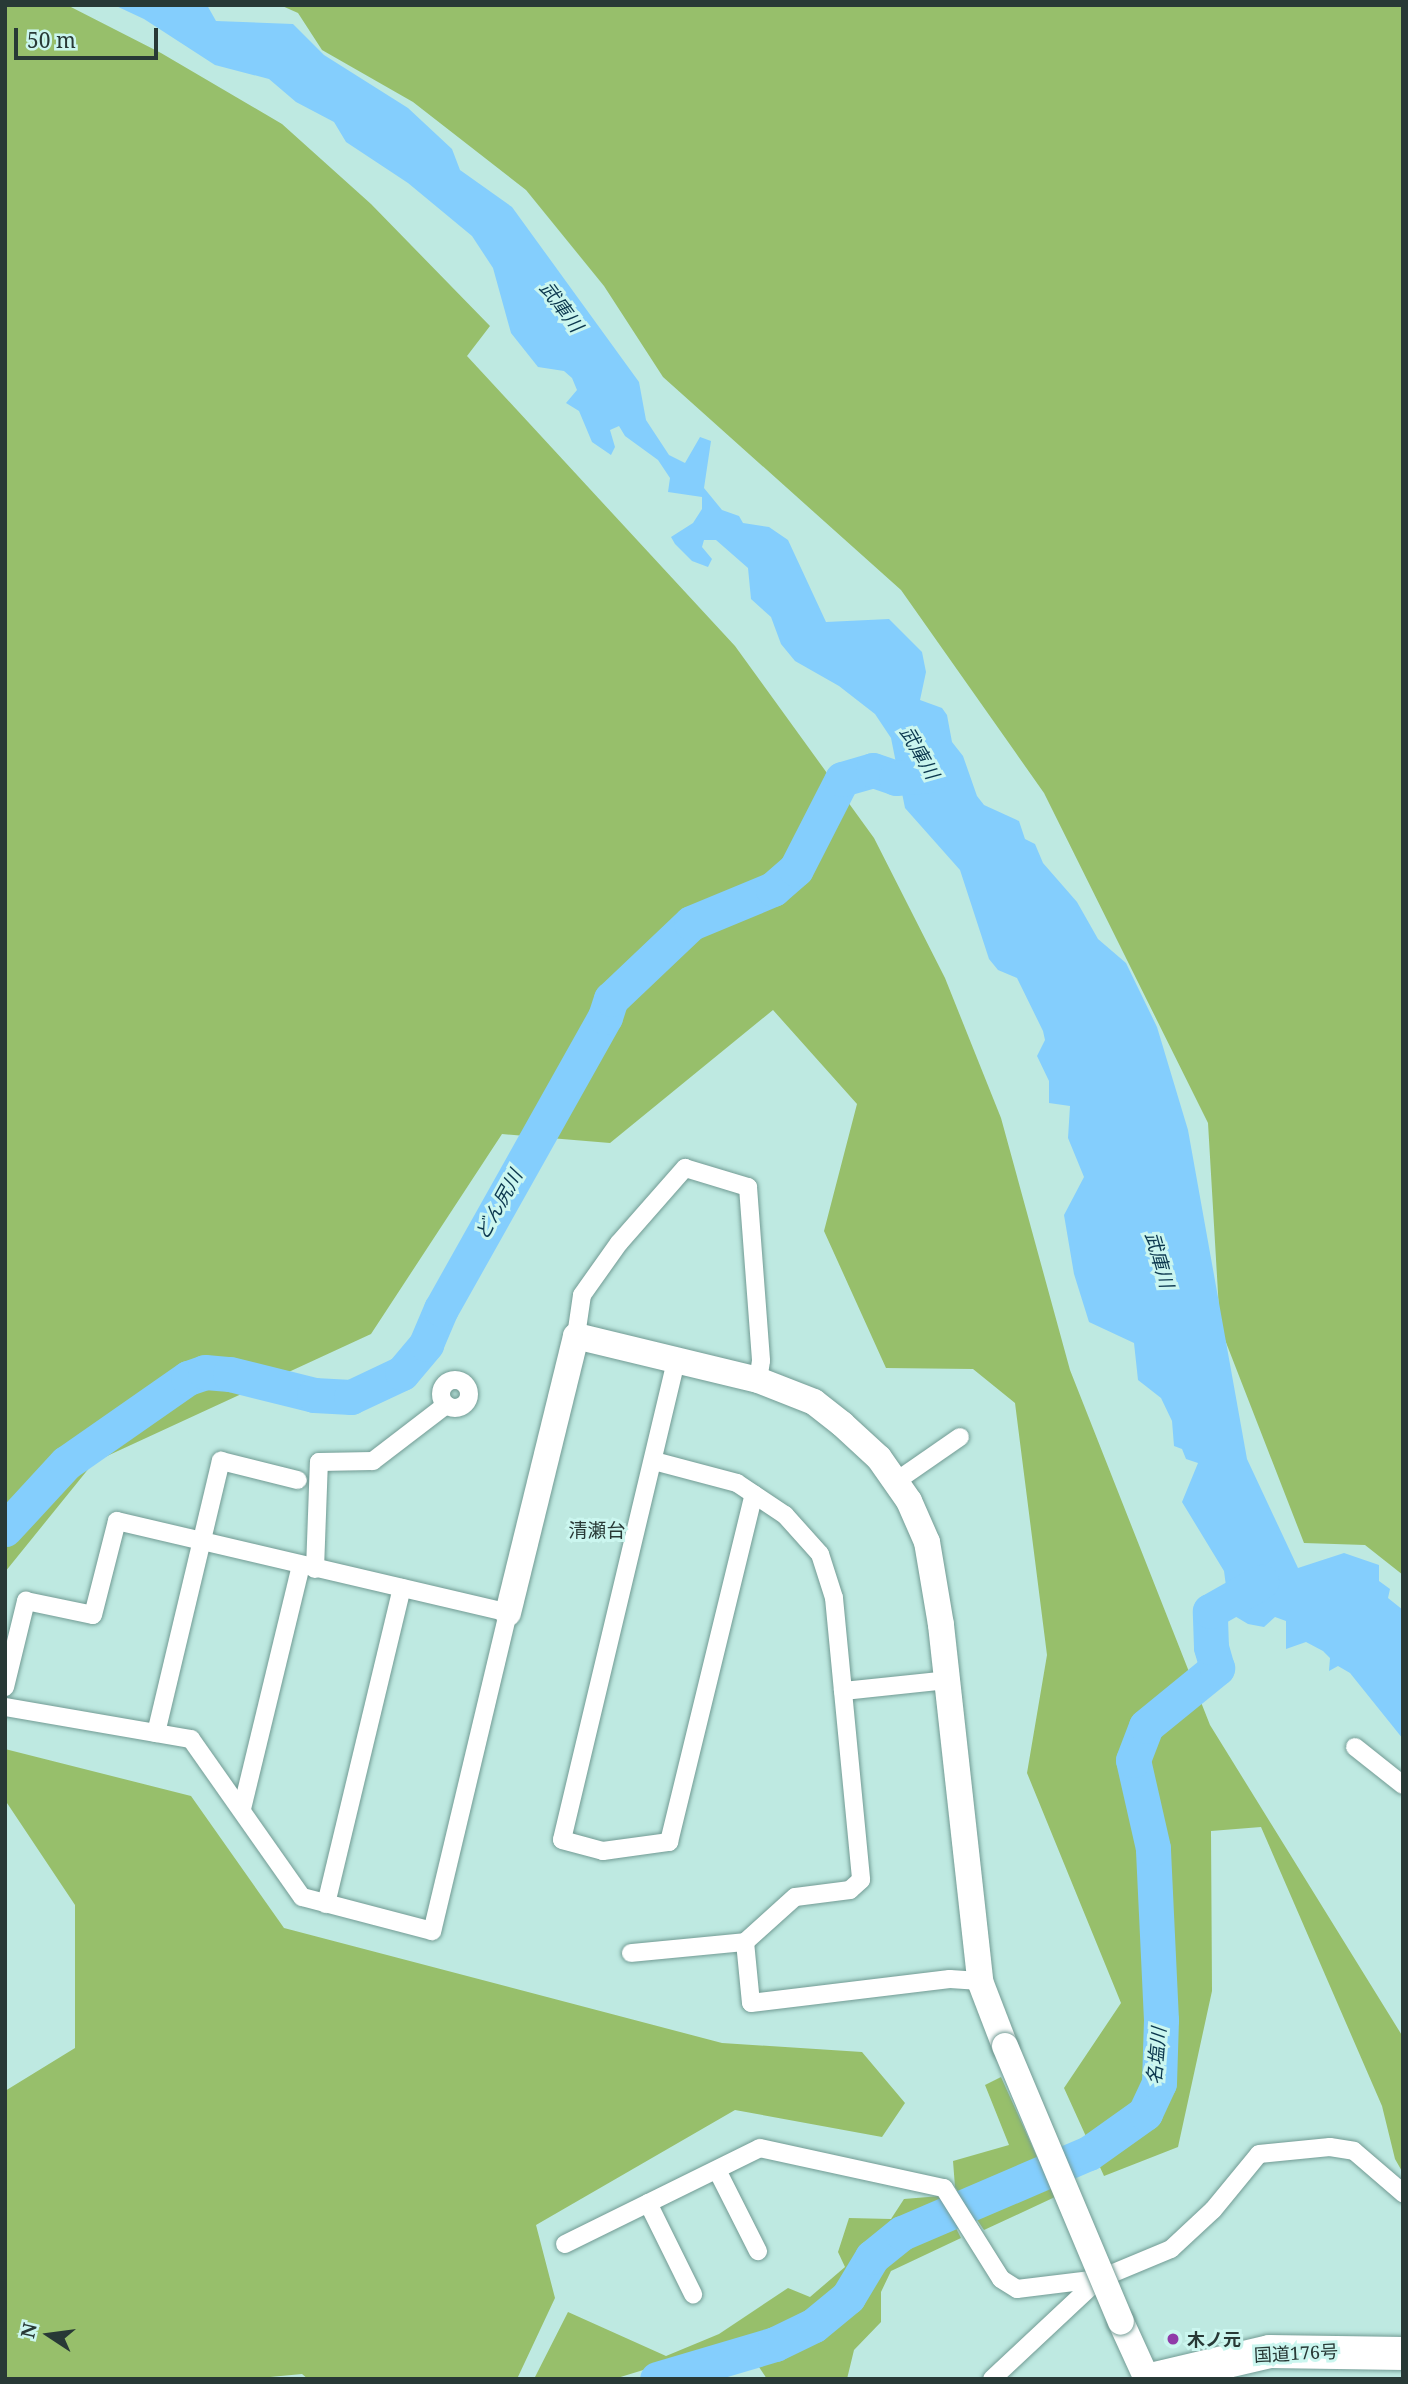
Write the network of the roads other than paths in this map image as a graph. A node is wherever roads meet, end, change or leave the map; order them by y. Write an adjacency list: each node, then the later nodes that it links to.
1 (576, 1336): 2 (street); 3 (street); 15 (street)
2 (676, 1361): 3 (street); 6 (street)
3 (758, 1380): 8 (street)
4 (446, 1405): 11 (street)
5 (960, 1437): 8 (street)
6 (654, 1461): 9 (street); 9 (street)
7 (298, 1480): 10 (street)
8 (895, 1482): 16 (street)
9 (754, 1493): 18 (street)
10 (202, 1542): 11 (street); 14 (street); 20 (street)
11 (308, 1567): 12 (street); 23 (street)
12 (402, 1588): 15 (street); 24 (street)
13 (5, 1608): 14 (street)
14 (25, 1608): 17 (street)
15 (508, 1612): 24 (street)
16 (947, 1681): 18 (street); 27 (street)
17 (5, 1686)
18 (843, 1691): 25 (street)
19 (5, 1707): 20 (street)
20 (156, 1733): 23 (street)
21 (1355, 1747): 22 (street)
22 (1403, 1785)
23 (242, 1809): 24 (street)
24 (326, 1904)
25 (745, 1942): 26 (street); 27 (street)
26 (631, 1953)
27 (980, 1981): 38 (street, bridge)
28 (717, 2170): 30 (street); 32 (street); 33 (street)
29 (1403, 2193): 33 (street)
30 (648, 2203): 31 (street); 34 (street)
31 (565, 2244)
32 (758, 2251)
33 (1099, 2279): 37 (street)
34 (693, 2294)
35 (1403, 2353): 38 (highway, 国道176号)
36 (1403, 2362): 39 (highway, 国道176号)
37 (992, 2379)
38 (1149, 2379)
39 (1222, 2379)

